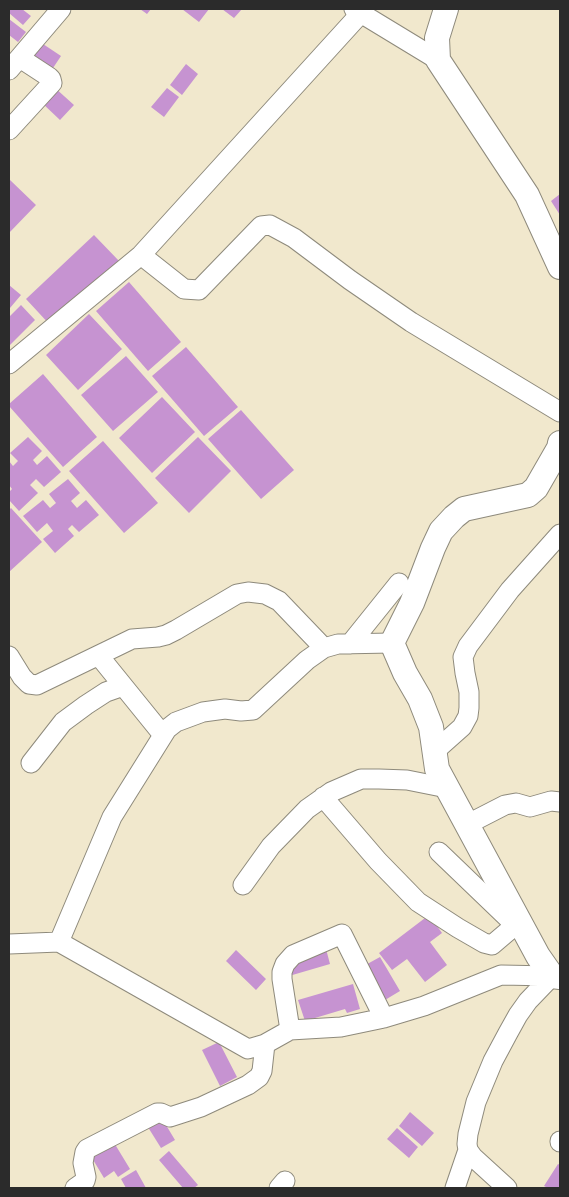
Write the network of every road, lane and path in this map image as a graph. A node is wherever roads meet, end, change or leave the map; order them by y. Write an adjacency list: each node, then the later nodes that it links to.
1 (61, 9): 5 (street)
2 (446, 9): 4 (street)
3 (357, 11): 4 (street); 7 (street)
4 (438, 60): 8 (street)
5 (14, 64): 6 (street)
6 (9, 130)
7 (141, 255): 9 (street); 10 (street)
8 (560, 267)
9 (9, 364)
10 (560, 412)
11 (560, 443): 14 (street)
12 (559, 538): 21 (street)
13 (399, 583): 15 (street)
14 (392, 643): 15 (street); 21 (street)
15 (350, 644): 16 (street)
16 (324, 648): 18 (street); 20 (street)
17 (9, 656): 18 (street)
18 (98, 656): 19 (street)
19 (123, 686): 20 (street); 22 (street)
20 (162, 735): 30 (street)
21 (435, 751): 23 (street)
22 (31, 763)
23 (447, 788): 24 (street); 26 (street)
24 (323, 797): 28 (street); 29 (street)
25 (560, 802): 26 (street)
26 (466, 825): 29 (street)
27 (438, 852): 29 (street)
28 (243, 885)
29 (517, 924): 32 (street)
30 (59, 942): 31 (street); 35 (street)
31 (9, 944)
32 (556, 976): 33 (street); 36 (street)
33 (384, 1018): 34 (street); 34 (street)
34 (290, 1030): 35 (street)
35 (266, 1044): 37 (street)
36 (468, 1150): 38 (street); 39 (street)
37 (75, 1188)
38 (455, 1188)
39 (507, 1188)

